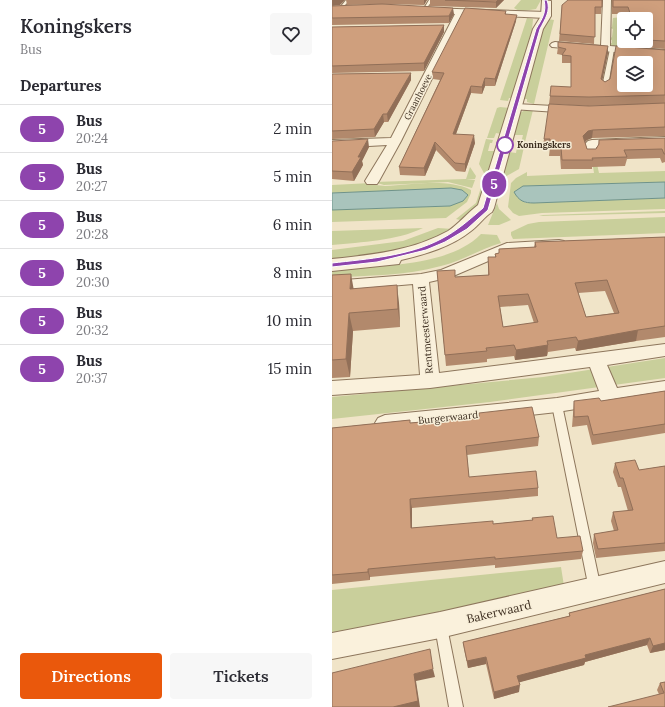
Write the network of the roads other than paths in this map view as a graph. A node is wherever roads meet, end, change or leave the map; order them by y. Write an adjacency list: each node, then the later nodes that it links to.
1 (431, 0): 8 (lane)
2 (546, 0): 11 (street)
3 (607, 0): 13 (street)
4 (349, 4): 6 (street)
5 (514, 4): 10 (street)
6 (336, 9)
7 (415, 9): 8 (street)
8 (424, 10): 9 (street)
9 (461, 11): 10 (street); 19 (street, Graanhoeve)
10 (507, 13): 11 (street)
11 (542, 15): 16 (street)
12 (555, 45): 13 (street)
13 (609, 49): 14 (street); 15 (lane)
14 (665, 53)
15 (605, 86)
16 (516, 106): 17 (street); 24 (street)
17 (581, 110)
18 (665, 141): 21 (street)
19 (395, 142): 20 (street); 22 (street, Graanhoeve)
20 (332, 144)
21 (591, 153)
22 (372, 181)
23 (575, 243): 25 (street, Rentmeesterwaard)
24 (332, 265)
25 (421, 279): 26 (street, Rentmeesterwaard); 29 (street, Rentmeesterwaard)
26 (332, 286)
27 (665, 350): 28 (street)
28 (596, 360): 29 (street); 32 (street)
29 (430, 381): 30 (street)
30 (332, 388)
31 (665, 388): 32 (street, Burgerwaard)
32 (611, 397): 33 (street, Burgerwaard)
33 (556, 405): 34 (street, Burgerwaard); 36 (lane)
34 (364, 425)
35 (665, 572): 36 (street, Bakerwaard)
36 (595, 590): 37 (street, Bakerwaard)
37 (440, 625): 38 (street, Bakerwaard); 39 (lane)
38 (332, 646)
39 (456, 707)

